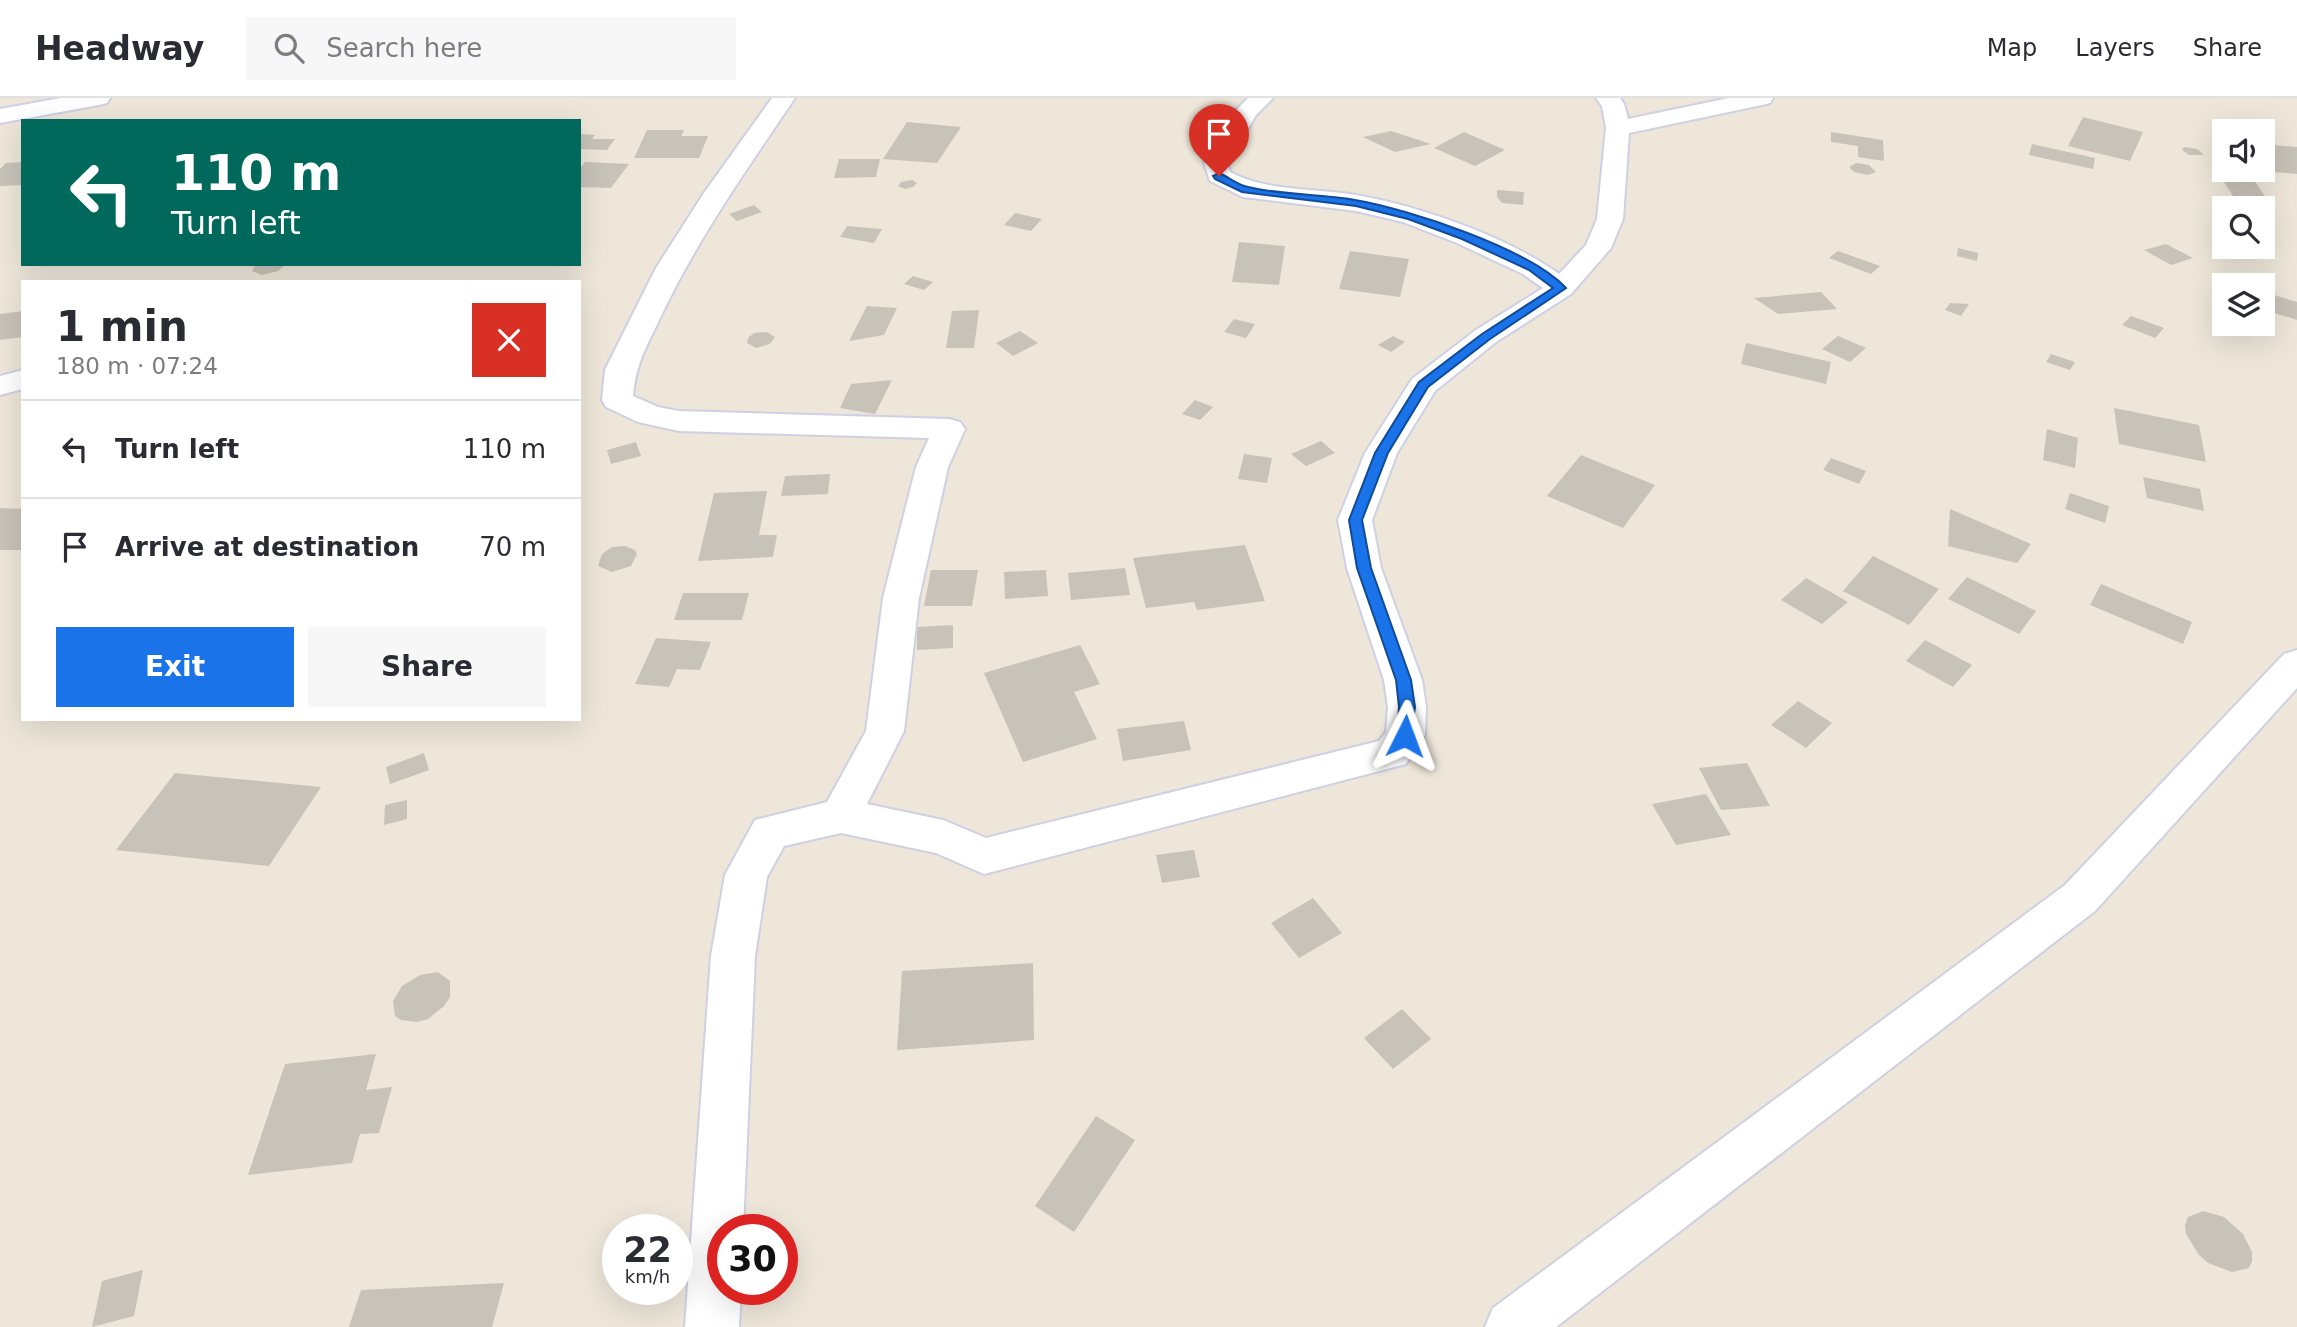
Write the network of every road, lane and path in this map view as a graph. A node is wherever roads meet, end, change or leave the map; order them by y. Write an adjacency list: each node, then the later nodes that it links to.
1 (99, 98): 6 (street)
2 (784, 98): 12 (street)
3 (1262, 98): 8 (street)
4 (1607, 98): 7 (street)
5 (1762, 98): 7 (street)
6 (0, 116)
7 (1618, 128): 8 (street)
8 (1560, 288): 12 (street)
9 (21, 380): 10 (street)
10 (0, 386)
11 (2297, 664): 14 (street)
12 (841, 816): 13 (street)
13 (712, 1327)
14 (1512, 1327)

